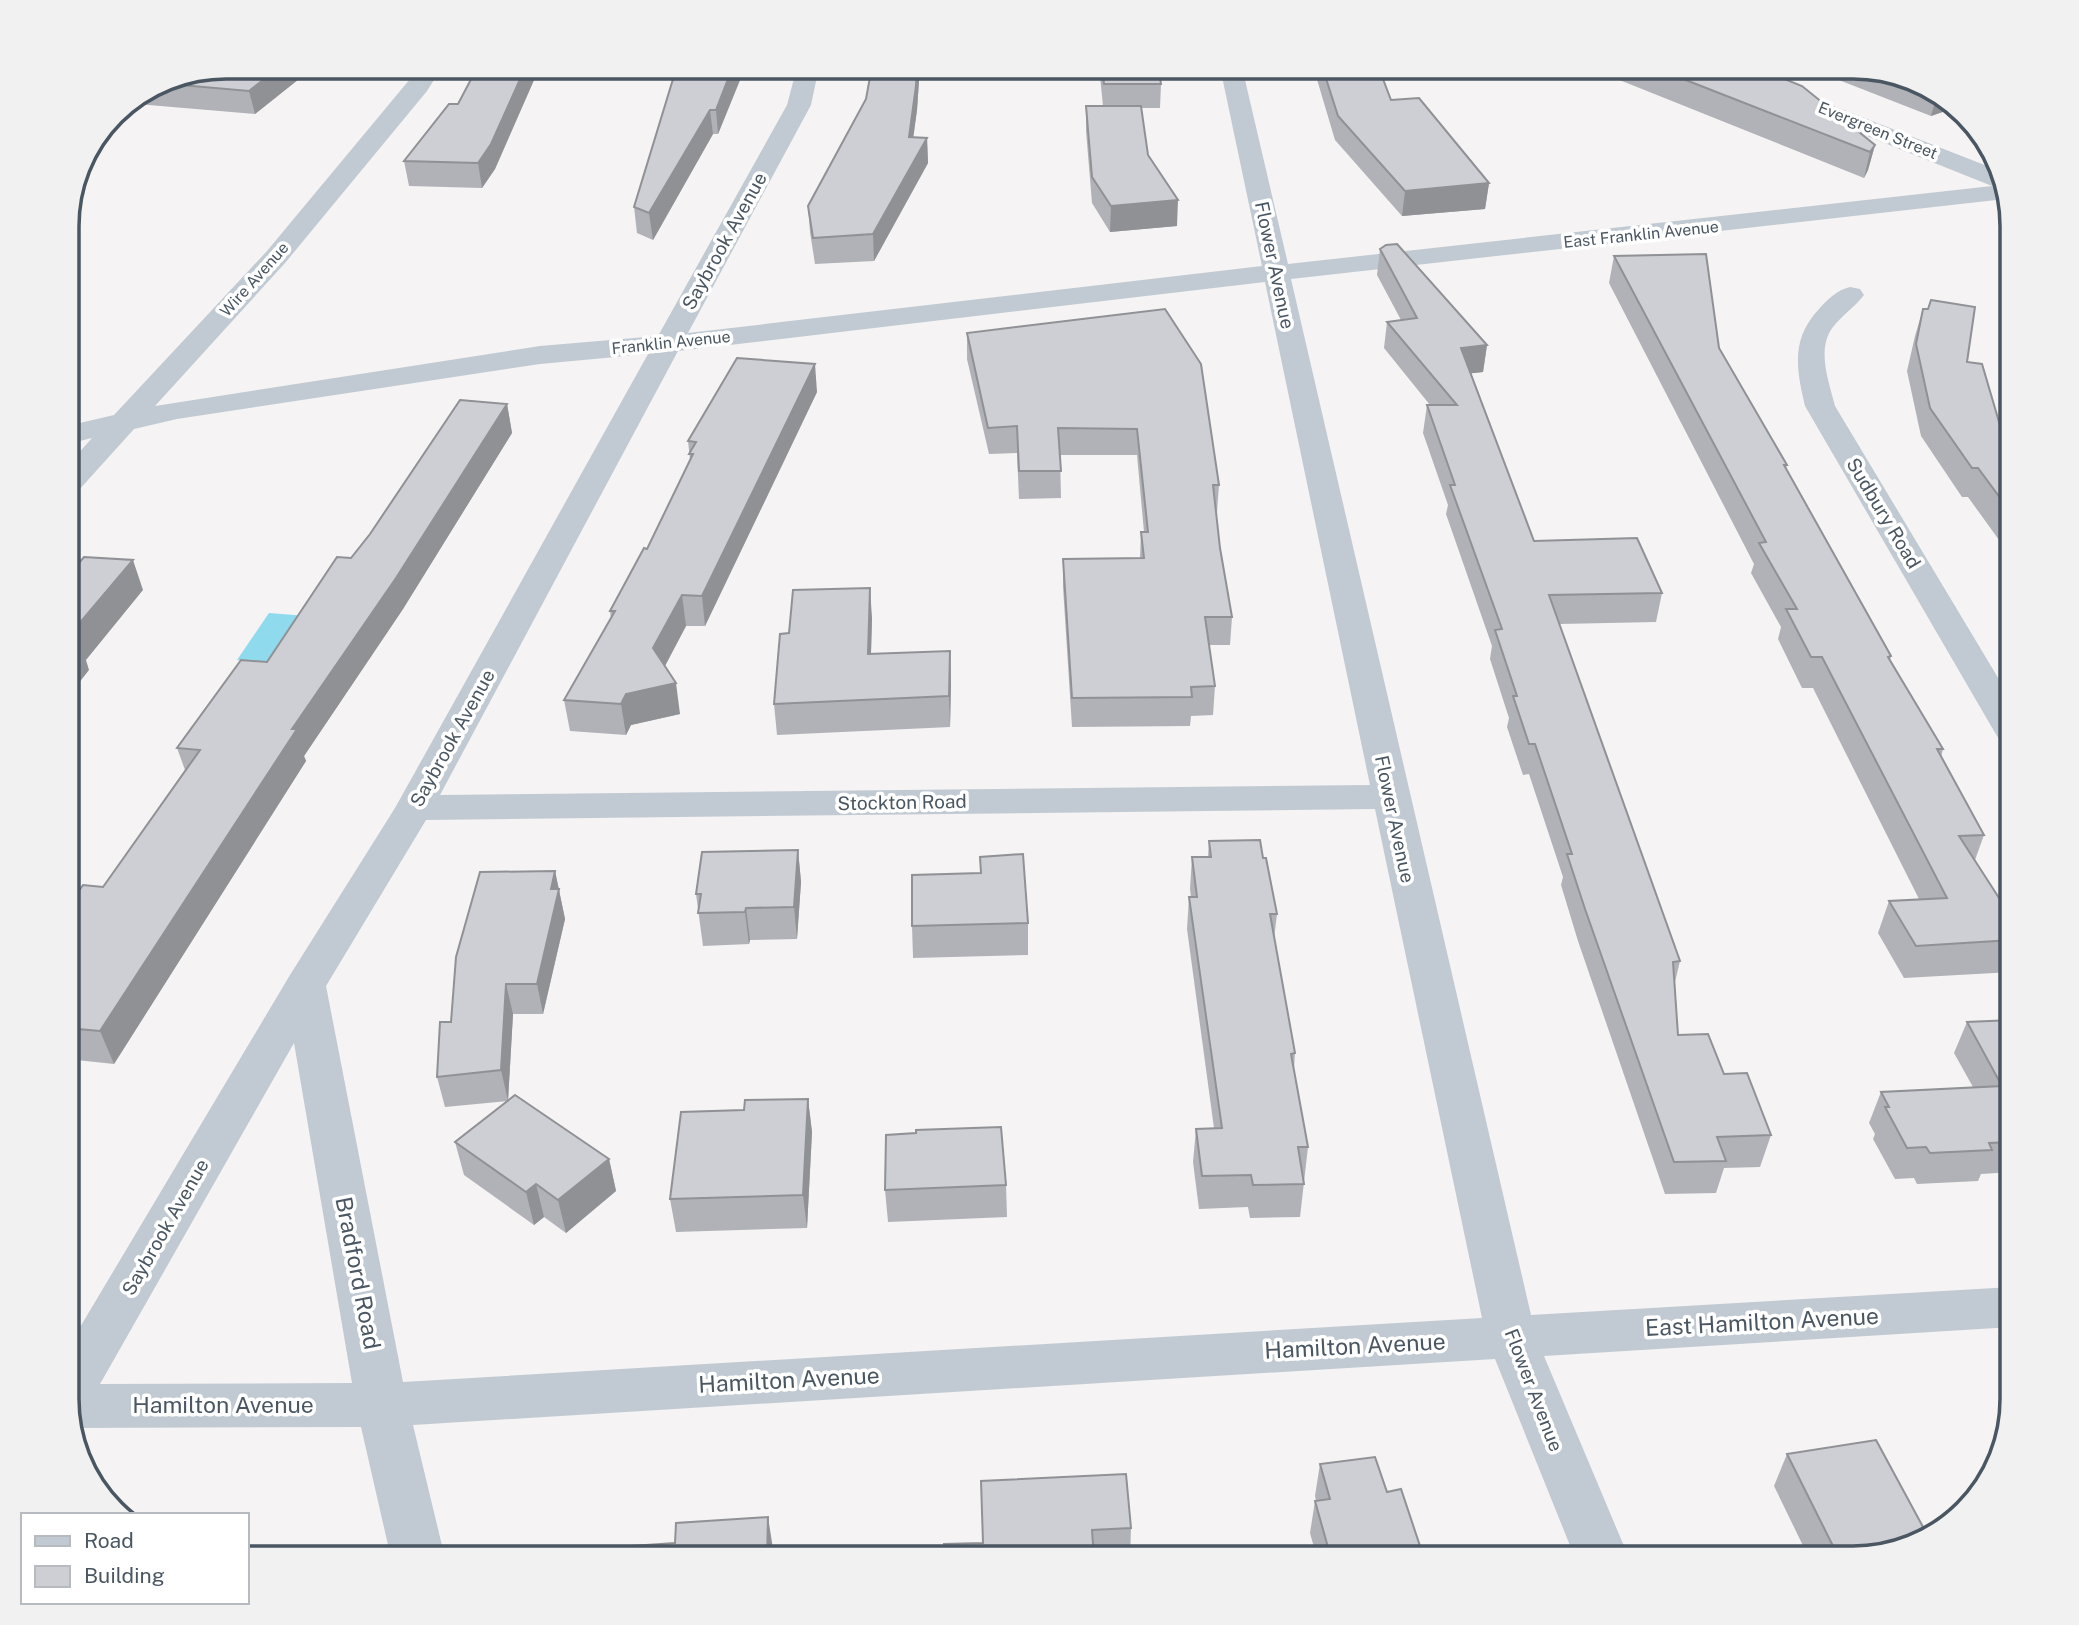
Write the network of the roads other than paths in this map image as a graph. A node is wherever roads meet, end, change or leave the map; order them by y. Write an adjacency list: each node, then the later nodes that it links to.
1 (423, 79): 10 (street, Wire Avenue)
2 (805, 79): 9 (street, Saybrook Avenue)
3 (1234, 79): 7 (street, Flower Avenue)
4 (1747, 79): 5 (street, Evergreen Street)
5 (1992, 177)
6 (1996, 193): 7 (street, East Franklin Avenue)
7 (1277, 275): 9 (street, Franklin Avenue); 14 (street, Flower Avenue)
8 (1850, 295): 13 (street, Sudbury Road)
9 (668, 344): 10 (street, Franklin Avenue); 15 (street, Saybrook Avenue)
10 (121, 423): 11 (street, Franklin Avenue); 12 (street, Wire Avenue)
11 (79, 432)
12 (79, 470)
13 (2000, 711)
14 (1390, 796): 15 (street, Stockton Road); 18 (street, Flower Avenue)
15 (414, 808): 16 (street, Saybrook Avenue)
16 (305, 986): 19 (street, Saybrook Avenue); 20 (street, Bradford Road)
17 (2000, 1308): 18 (street, East Hamilton Avenue)
18 (1511, 1337): 20 (street, Hamilton Avenue); 23 (street, Flower Avenue)
19 (79, 1374)
20 (382, 1405): 21 (street, Hamilton Avenue); 22 (street, Bradford Road)
21 (79, 1406)
22 (415, 1546)
23 (1597, 1546)

